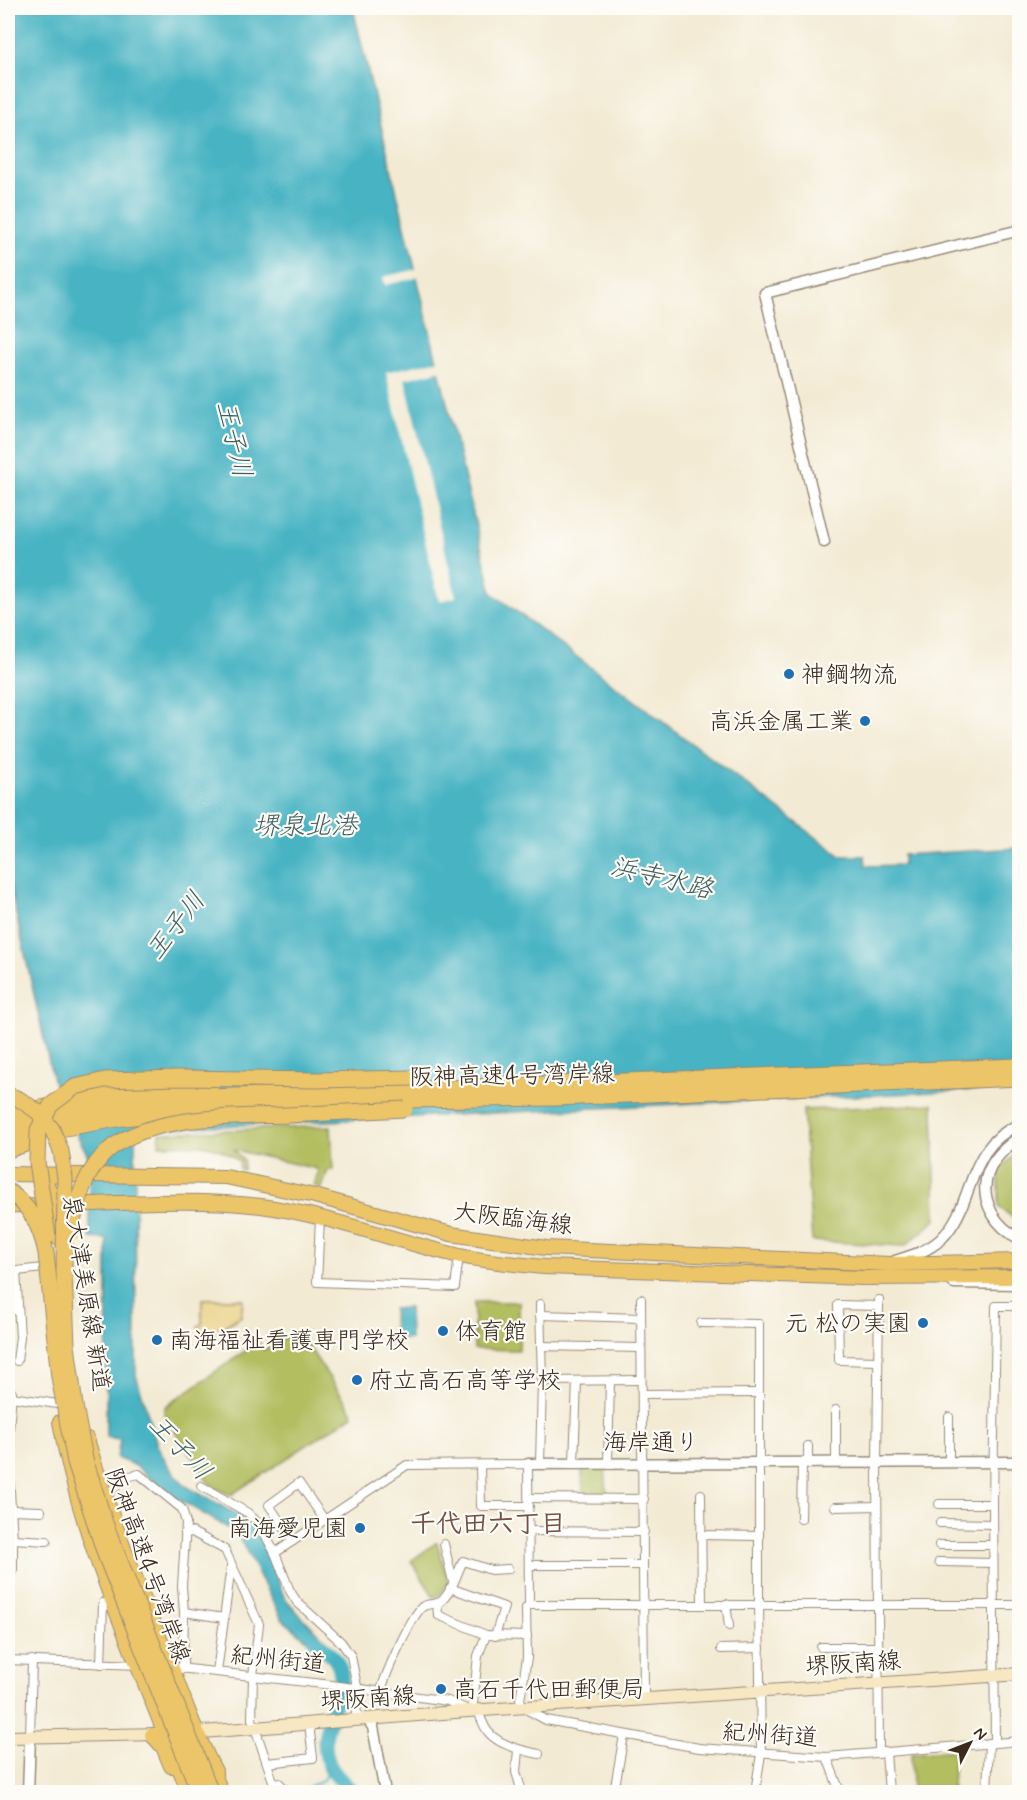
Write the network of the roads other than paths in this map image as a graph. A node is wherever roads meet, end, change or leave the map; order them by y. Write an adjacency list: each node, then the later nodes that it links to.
1 (1020, 230): 2 (street)
2 (824, 542)
3 (1020, 1066): 6 (highway, 阪神高速4号湾岸線)
4 (1020, 1078): 8 (highway, 阪神高速4号湾岸線)
5 (316, 1080): 6 (highway, bridge); 10 (highway, bridge); 40 (highway, bridge)
6 (663, 1080): 12 (highway, 阪神高速4号湾岸線)
7 (8, 1095): 40 (highway, bridge)
8 (556, 1098): 9 (highway, 阪神高速4号湾岸線); 40 (highway, bridge)
9 (167, 1113): 14 (highway, 阪神高速4号湾岸線, bridge); 15 (highway, bridge)
10 (8, 1114)
11 (1020, 1124): 26 (street)
12 (8, 1126)
13 (1020, 1137): 23 (street)
14 (8, 1138)
15 (8, 1150)
16 (8, 1174): 17 (main road, 大阪臨海線)
17 (43, 1174): 20 (main road, 泉大津美原線 新道); 21 (main road, 泉大津美原線 新道); 26 (main road, 大阪臨海線)
18 (8, 1191): 40 (highway, bridge)
19 (8, 1205): 21 (main road, 大阪臨海線)
20 (56, 1205): 21 (main road, 大阪臨海線); 22 (main road, 大阪臨海線); 72 (main road, 泉大津美原線 新道)
21 (34, 1206): 27 (main road, 泉大津美原線 新道)
22 (320, 1218): 24 (main road, 大阪臨海線); 24 (street)
23 (1020, 1239)
24 (459, 1256): 30 (main road, 大阪臨海線)
25 (1020, 1261): 26 (main road, 大阪臨海線)
26 (889, 1263)
27 (43, 1268): 28 (street); 51 (main road, 泉大津美原線 新道)
28 (12, 1272): 36 (street)
29 (1020, 1277): 30 (main road, 大阪臨海線)
30 (864, 1278): 31 (street)
31 (1020, 1284)
32 (641, 1299): 38 (street)
33 (540, 1304): 37 (street)
34 (1020, 1306): 58 (street)
35 (8, 1310): 36 (street)
36 (18, 1310): 43 (street)
37 (540, 1315): 38 (street); 41 (street)
38 (641, 1318): 42 (street)
39 (701, 1323): 49 (street)
40 (62, 1346): 156 (highway, 阪神高速4号湾岸線, bridge); 161 (highway, 阪神高速4号湾岸線, bridge)
41 (541, 1346): 42 (street); 46 (street)
42 (641, 1348): 45 (street)
43 (17, 1361)
44 (878, 1361): 44 (street); 66 (street)
45 (641, 1380): 48 (street); 50 (street)
46 (542, 1381): 47 (street); 68 (street)
47 (577, 1381): 48 (street); 60 (street)
48 (609, 1381): 61 (street)
49 (759, 1393): 50 (street); 63 (street)
50 (642, 1394): 62 (street)
51 (57, 1404): 54 (street); 127 (main road, 泉大津美原線 新道)
52 (836, 1410): 65 (street)
53 (949, 1417): 57 (street)
54 (8, 1442)
55 (808, 1446): 64 (street)
56 (8, 1460): 79 (street)
57 (949, 1462): 58 (street, 海岸通り); 66 (street, 海岸通り)
58 (994, 1462): 59 (street, 海岸通り); 76 (street)
59 (1020, 1462)
60 (574, 1463): 61 (street, 海岸通り); 68 (street, 海岸通り)
61 (608, 1463): 62 (street, 海岸通り)
62 (642, 1463): 63 (street, 海岸通り); 73 (street)
63 (760, 1463): 64 (street, 海岸通り); 89 (street)
64 (805, 1463): 65 (street, 海岸通り); 82 (street)
65 (836, 1463): 66 (street, 海岸通り)
66 (877, 1463): 77 (street)
67 (528, 1464): 68 (street, 海岸通り); 69 (street); 74 (street)
68 (540, 1464)
69 (480, 1465): 74 (street); 81 (street)
70 (201, 1486): 96 (street)
71 (701, 1494): 88 (street)
72 (104, 1498): 87 (street); 128 (main road, 泉大津美原線 新道)
73 (644, 1499): 74 (street); 86 (street)
74 (529, 1502): 85 (street)
75 (939, 1504): 76 (street)
76 (993, 1504): 84 (street)
77 (877, 1506): 78 (street); 113 (street)
78 (835, 1507)
79 (10, 1510): 80 (street); 90 (street)
80 (41, 1511)
81 (324, 1519): 92 (street); 92 (street)
82 (801, 1519)
83 (940, 1523): 84 (street)
84 (993, 1524): 95 (street)
85 (529, 1532): 86 (street); 100 (street)
86 (644, 1532): 101 (street)
87 (185, 1533): 99 (street); 115 (street)
88 (701, 1535): 89 (street); 107 (street)
89 (759, 1536): 109 (street)
90 (13, 1539): 91 (street); 103 (street)
91 (47, 1541)
92 (293, 1541): 96 (street)
93 (444, 1544): 104 (street)
94 (939, 1545): 95 (street)
95 (993, 1545): 98 (street)
96 (274, 1553): 134 (street)
97 (939, 1562): 98 (street)
98 (993, 1563): 114 (street)
99 (231, 1565): 116 (street); 132 (street)
100 (529, 1565): 101 (street); 110 (street)
101 (643, 1565): 111 (street)
102 (508, 1569): 104 (street)
103 (8, 1570)
104 (452, 1585): 106 (street); 118 (street)
105 (103, 1603): 126 (street)
106 (436, 1603): 118 (street); 136 (street)
107 (702, 1604): 108 (street); 111 (street)
108 (726, 1604): 109 (street); 117 (street)
109 (759, 1604): 113 (street); 122 (street)
110 (529, 1605): 111 (street); 119 (street)
111 (643, 1605): 137 (street)
112 (1020, 1605): 114 (street)
113 (878, 1606): 114 (street); 121 (street)
114 (994, 1606): 131 (street)
115 (184, 1612): 116 (street); 128 (street)
116 (224, 1618): 129 (street)
117 (729, 1626)
118 (490, 1635): 119 (street); 138 (street)
119 (527, 1636): 139 (street)
120 (821, 1647): 121 (street)
121 (878, 1647): 133 (street)
122 (760, 1648): 123 (street); 135 (street)
123 (721, 1649)
124 (8, 1660): 125 (street, 紀州街道)
125 (32, 1660): 126 (street, 紀州街道); 147 (street)
126 (101, 1664): 127 (street, 紀州街道)
127 (138, 1665): 128 (street, 紀州街道); 144 (main road, 泉大津美原線 新道)
128 (178, 1668): 129 (street, 紀州街道); 143 (main road, 泉大津美原線 新道)
129 (217, 1672): 132 (street, 紀州街道)
130 (1020, 1674): 131 (main road, 堺阪南線)
131 (994, 1675): 133 (main road, 堺阪南線); 149 (street)
132 (253, 1676): 134 (street, 紀州街道); 142 (street)
133 (877, 1683): 135 (main road, 堺阪南線); 153 (street)
134 (353, 1688): 136 (street, 紀州街道); 140 (street)
135 (762, 1690): 137 (main road, 堺阪南線); 152 (street)
136 (381, 1692): 138 (street, 紀州街道)
137 (644, 1698): 139 (main road, 堺阪南線)
138 (473, 1708): 139 (main road, 堺阪南線); 140 (main road, 堺阪南線); 150 (street)
139 (524, 1708): 145 (street, 紀州街道)
140 (368, 1720): 141 (main road, 堺阪南線); 162 (street)
141 (314, 1724): 142 (main road, 堺阪南線); 155 (street)
142 (255, 1728): 143 (main road, 堺阪南線); 155 (street)
143 (197, 1733): 144 (main road, 堺阪南線); 156 (main road, 泉大津美原線 新道)
144 (159, 1734): 147 (main road, 堺阪南線); 159 (main road, 泉大津美原線 新道); 160 (main road)
145 (624, 1735): 152 (street, 紀州街道); 164 (street)
146 (8, 1737): 147 (main road, 堺阪南線)
147 (30, 1737): 158 (street)
148 (1020, 1741): 149 (street, 紀州街道)
149 (992, 1742): 153 (street, 紀州街道); 168 (street)
150 (518, 1750): 151 (street); 163 (street)
151 (539, 1754)
152 (761, 1754): 154 (street, 紀州街道); 165 (street)
153 (882, 1754): 154 (street, 紀州街道); 167 (street)
154 (827, 1757): 166 (street)
155 (267, 1763): 157 (street)
156 (219, 1791)
157 (249, 1791)
158 (28, 1792)
159 (182, 1792)
160 (189, 1792)
161 (199, 1792)
162 (385, 1792)
163 (522, 1792)
164 (614, 1792)
165 (755, 1792)
166 (840, 1792)
167 (889, 1792)
168 (987, 1792)

